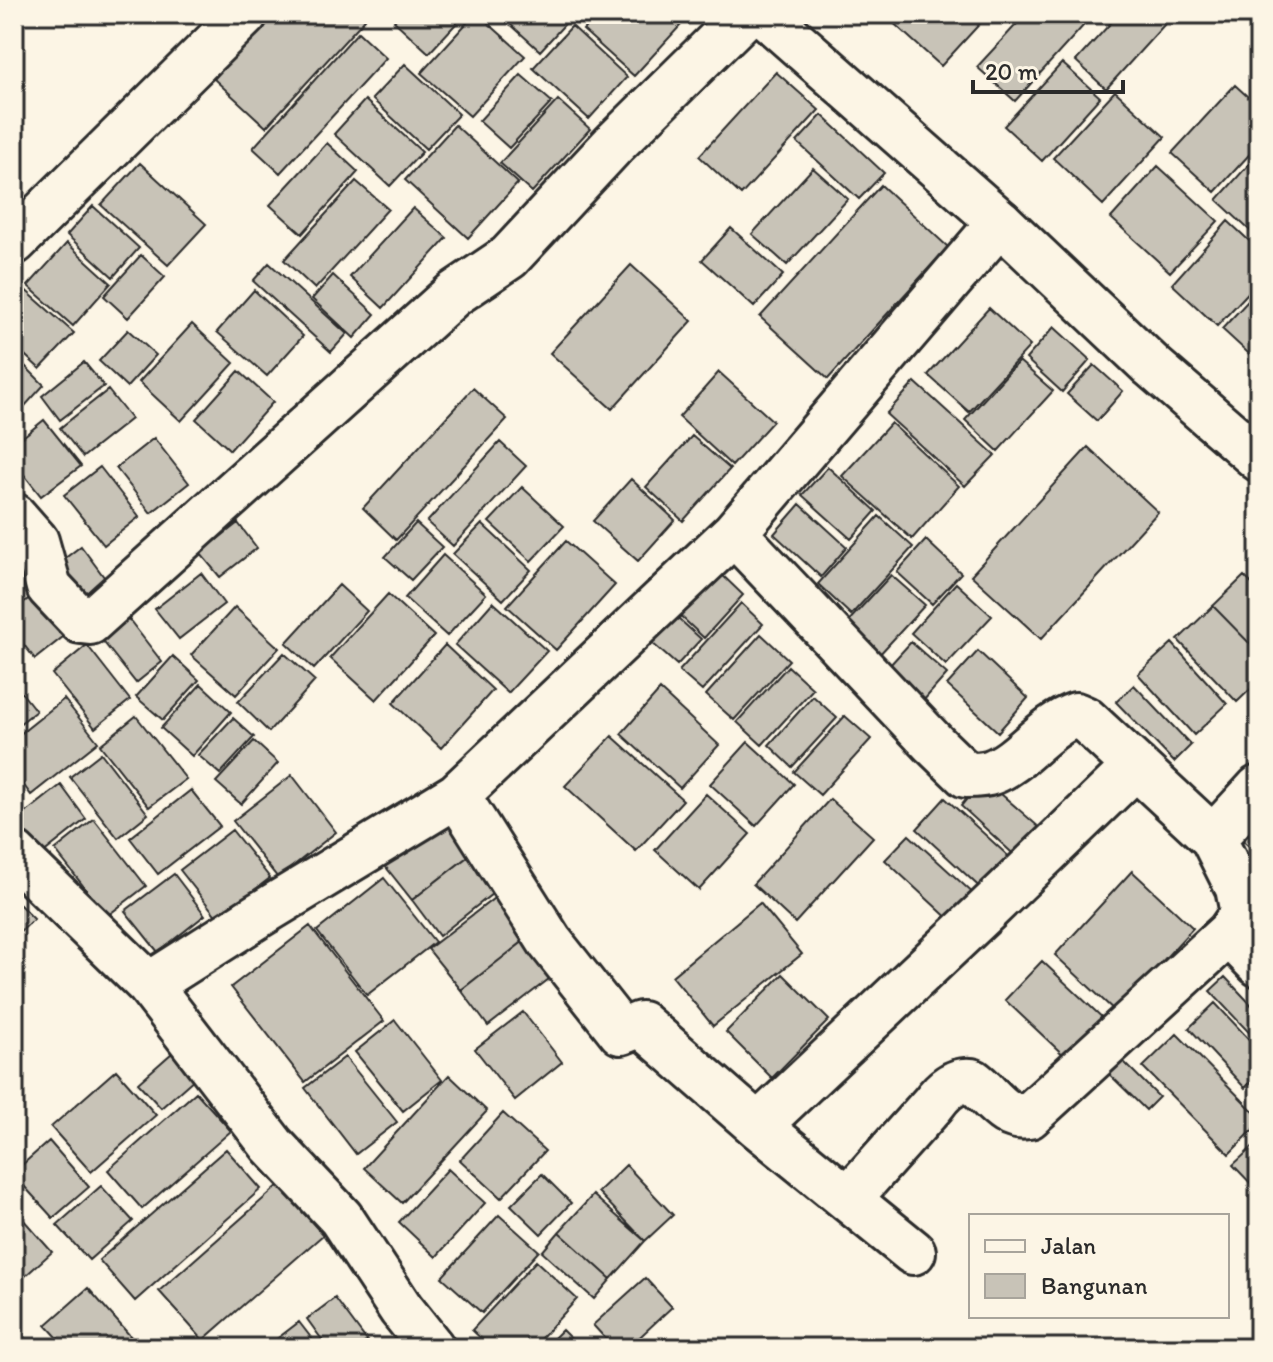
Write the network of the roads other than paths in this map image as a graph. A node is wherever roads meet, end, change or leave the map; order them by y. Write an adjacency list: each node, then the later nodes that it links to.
1 (245, 14): 5 (street)
2 (746, 14): 7 (street)
3 (764, 14): 4 (street)
4 (1000, 222): 6 (street); 8 (street)
5 (14, 242)
6 (1259, 459)
7 (14, 516)
8 (734, 533): 9 (street); 11 (street)
9 (1136, 766): 12 (street); 17 (street)
10 (1259, 788): 12 (street)
11 (457, 795): 16 (street); 17 (street)
12 (1213, 838): 14 (street)
13 (14, 854): 16 (street)
14 (1229, 933): 15 (street); 18 (street)
15 (1259, 964)
16 (149, 985): 20 (street)
17 (758, 1126): 18 (street)
18 (849, 1198): 19 (street)
19 (913, 1252)
20 (432, 1348)

